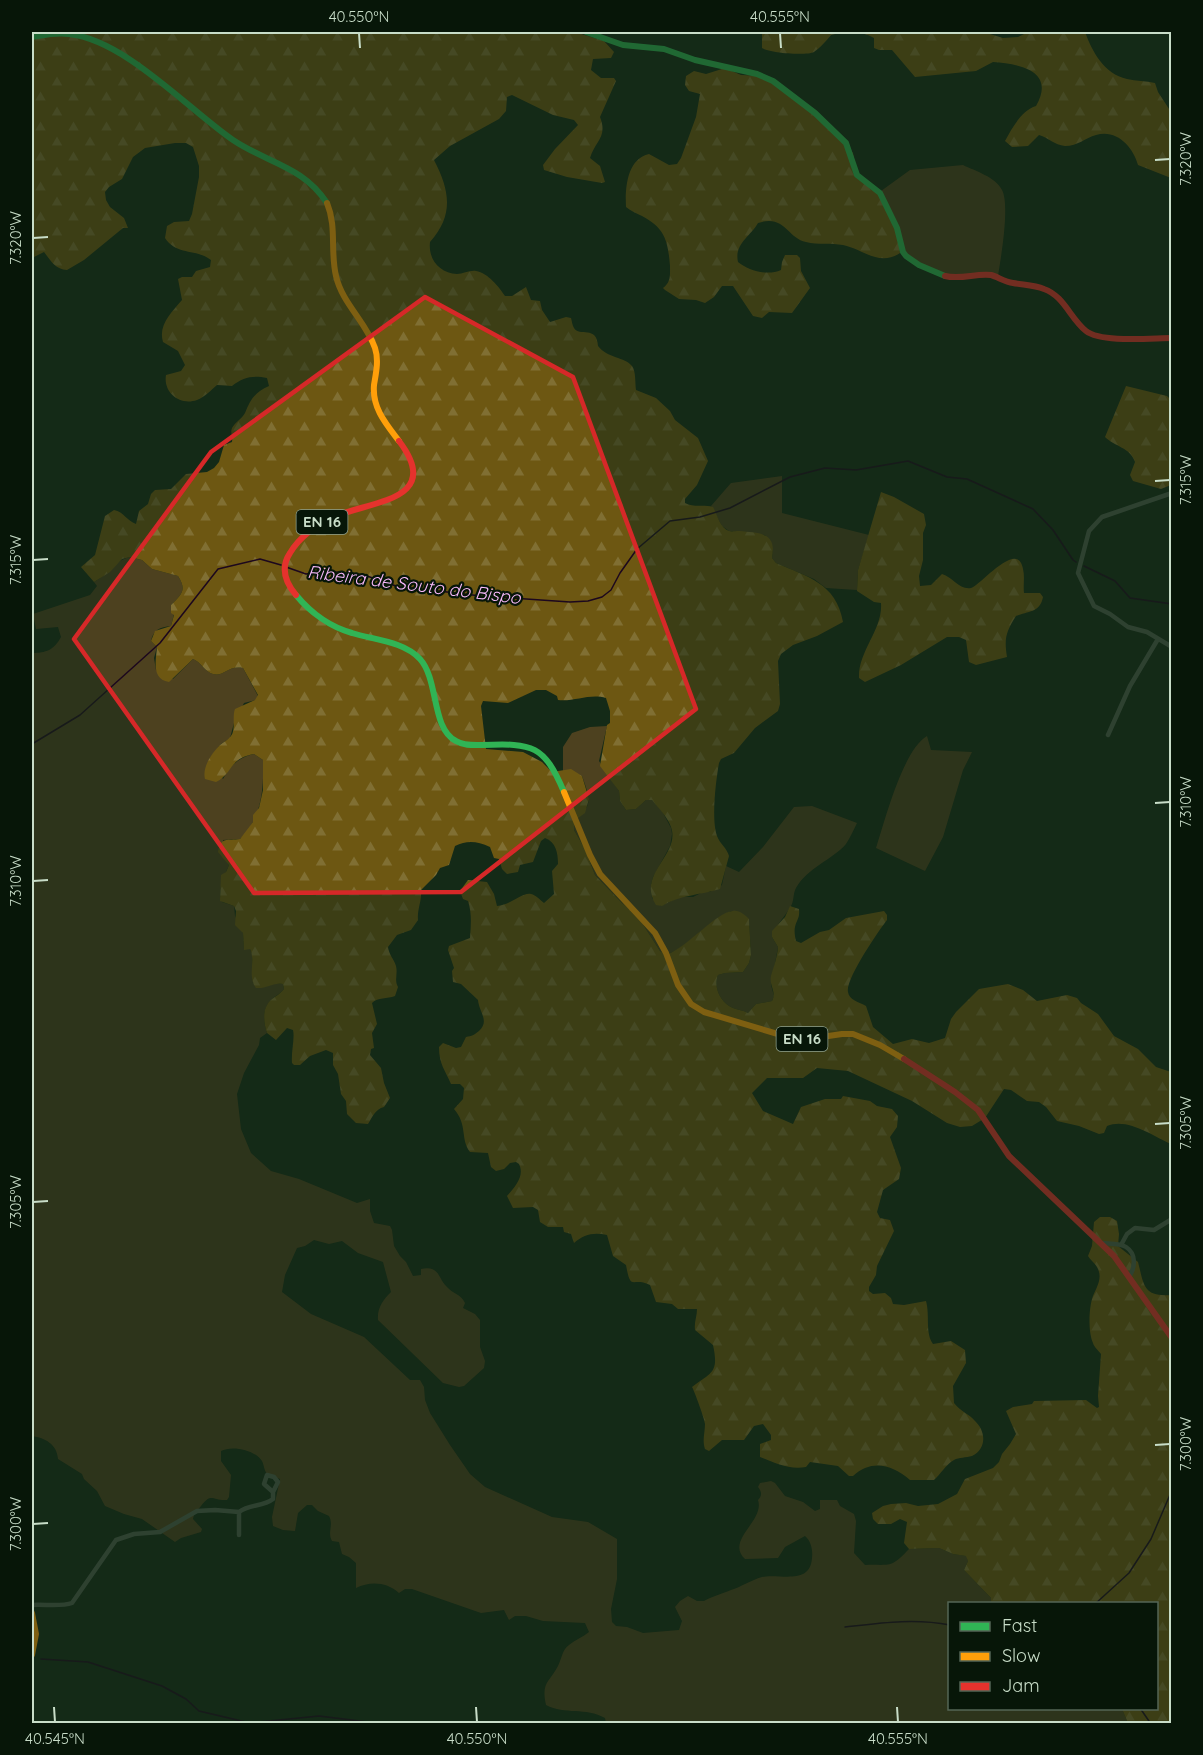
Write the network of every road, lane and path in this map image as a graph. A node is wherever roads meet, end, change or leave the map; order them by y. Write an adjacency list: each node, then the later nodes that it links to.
1 (586, 32): 3 (main road)
2 (32, 38): 9 (main road, EN 16)
3 (1172, 338)
4 (1172, 493): 5 (street)
5 (1158, 639): 6 (street); 7 (street)
6 (1172, 647)
7 (1108, 735)
8 (1172, 1219): 10 (street)
9 (1101, 1243): 10 (street); 11 (main road, EN 16)
10 (1121, 1245): 11 (street)
11 (1129, 1277): 12 (main road, EN 16)
12 (1172, 1338)
13 (273, 1492): 14 (street)
14 (239, 1512): 15 (street); 16 (street)
15 (239, 1535)
16 (32, 1605)
17 (32, 1613): 18 (main road)
18 (32, 1655)

